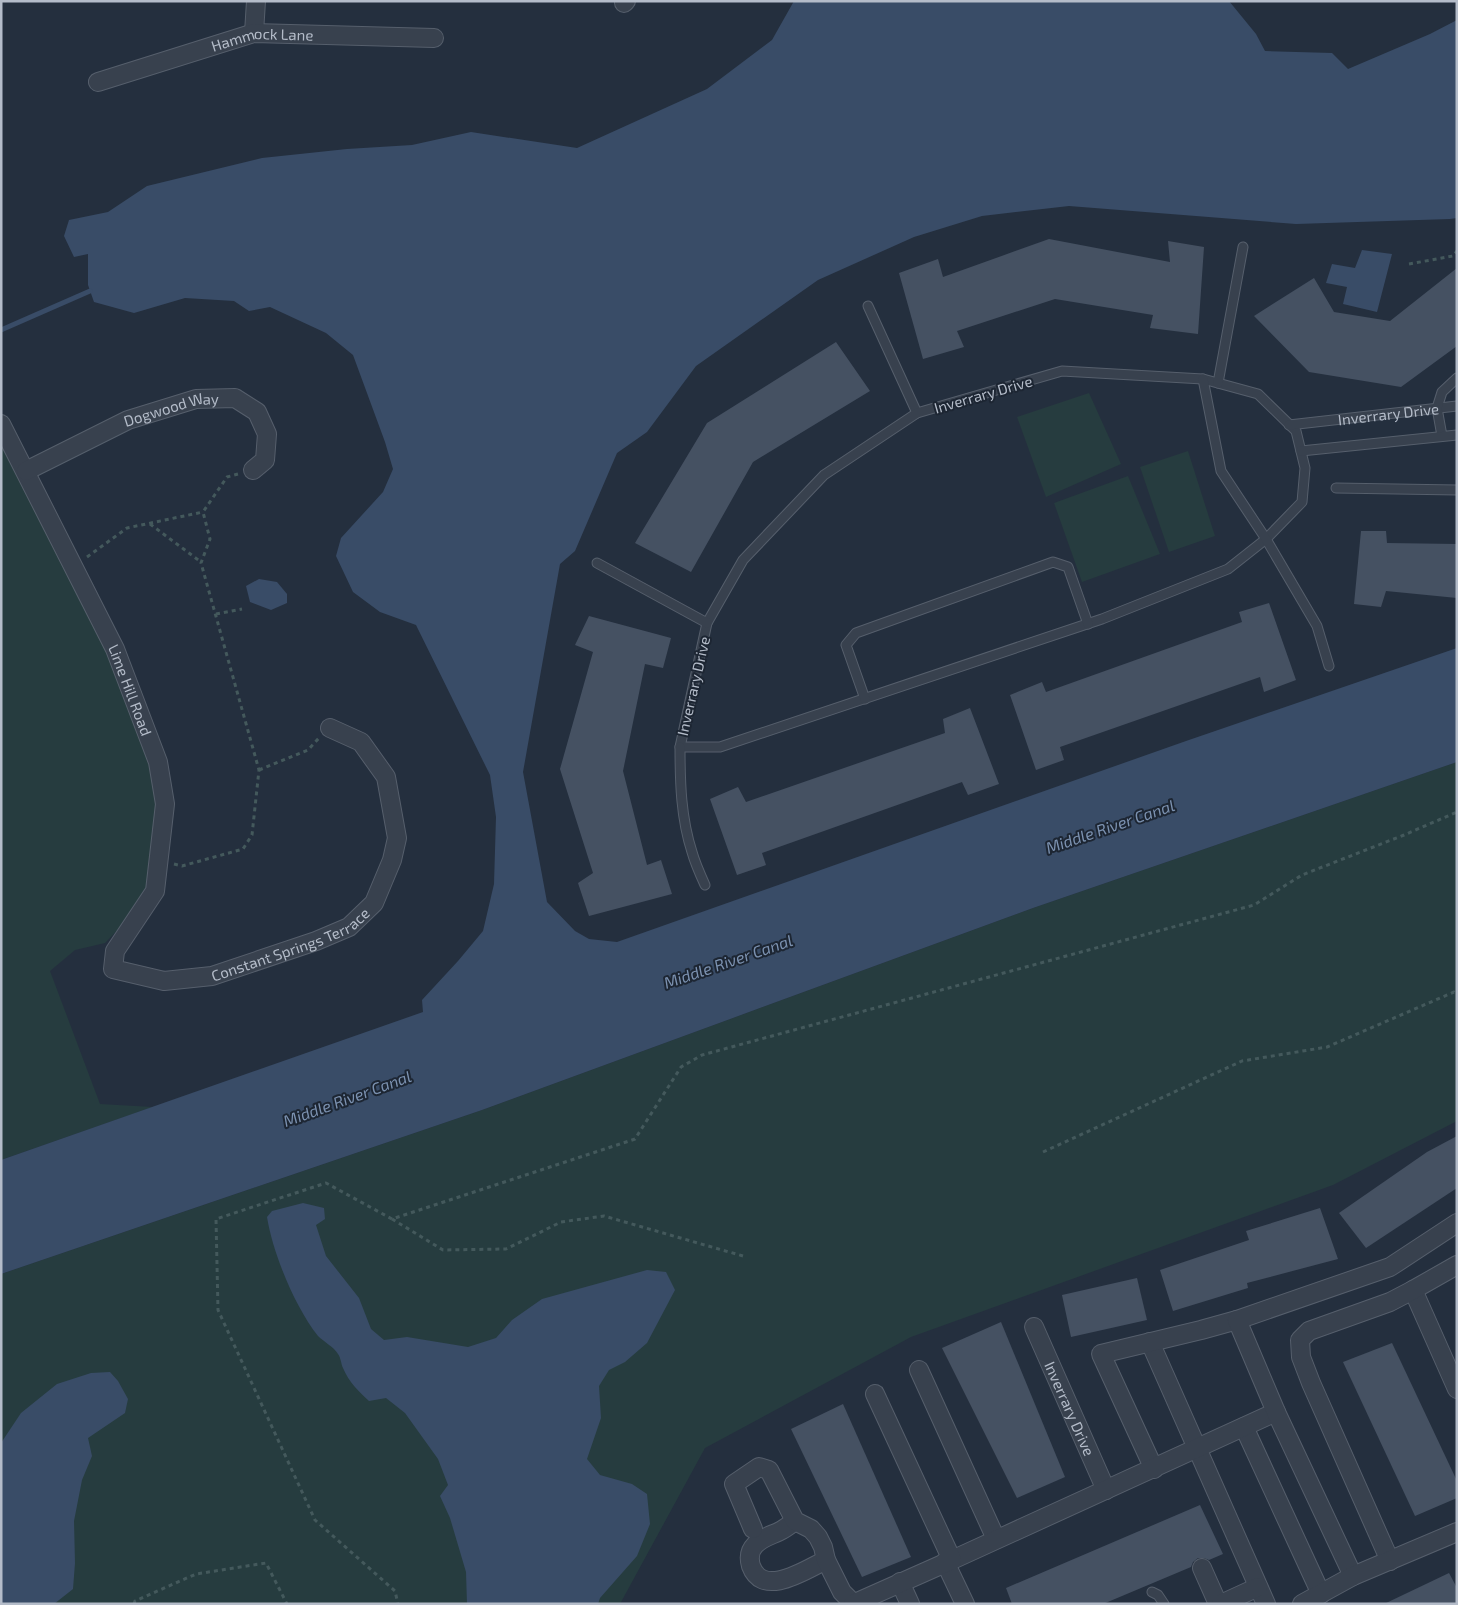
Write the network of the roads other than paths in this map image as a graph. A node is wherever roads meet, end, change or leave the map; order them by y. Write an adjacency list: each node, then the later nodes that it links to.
1 (256, 1): 2 (street)
2 (254, 33): 3 (street, Hammock Lane); 4 (street, Hammock Lane)
3 (434, 38)
4 (98, 82)
5 (1243, 248): 9 (lane)
6 (868, 306): 12 (lane)
7 (1457, 378): 11 (lane)
8 (1203, 379): 9 (lane, Inverrary Drive); 12 (lane, Inverrary Drive); 22 (lane)
9 (1218, 383): 14 (lane, Inverrary Drive)
10 (1457, 406): 11 (lane, Inverrary Drive)
11 (1437, 408): 14 (lane, Inverrary Drive); 16 (lane)
12 (917, 413): 24 (lane, Inverrary Drive)
13 (1, 424): 19 (street, Lime Hill Road)
14 (1289, 425): 17 (lane, Inverrary Drive)
15 (1457, 435): 16 (lane, Inverrary Drive)
16 (1442, 436): 17 (lane, Inverrary Drive)
17 (1301, 451): 22 (lane, Inverrary Drive)
18 (253, 470): 19 (street, Dogwood Way)
19 (26, 471): 31 (street, Lime Hill Road)
20 (1336, 488): 21 (lane)
21 (1457, 490)
22 (1266, 539): 25 (lane, Inverrary Drive); 26 (lane)
23 (597, 563): 24 (lane)
24 (707, 623): 29 (lane, Inverrary Drive)
25 (1088, 624): 27 (lane, Inverrary Drive); 27 (lane)
26 (1329, 666)
27 (866, 699): 29 (lane, Inverrary Drive)
28 (330, 728): 31 (street, Constant Springs Terrace)
29 (680, 747): 30 (lane)
30 (705, 885)
31 (113, 968)
32 (1457, 1223): 35 (street)
33 (1457, 1265): 34 (street)
34 (1414, 1290): 39 (street); 51 (street)
35 (1236, 1320): 37 (street); 41 (street)
36 (1034, 1328): 45 (street, Inverrary Drive)
37 (1150, 1342): 43 (street); 44 (street)
38 (919, 1370): 49 (street)
39 (1457, 1389)
40 (875, 1394): 52 (street)
41 (1276, 1412): 42 (street); 54 (street)
42 (1244, 1427): 43 (street); 58 (street)
43 (1198, 1449): 44 (street); 56 (street)
44 (1154, 1469): 45 (street)
45 (1106, 1490): 49 (street)
46 (795, 1521): 47 (street); 50 (street); 50 (street)
47 (753, 1529)
48 (1457, 1532): 51 (street)
49 (996, 1540): 52 (street)
50 (826, 1560): 59 (street)
51 (1390, 1560): 54 (street)
52 (949, 1561): 55 (street); 61 (street)
53 (1202, 1568): 63 (street)
54 (1352, 1576): 58 (street)
55 (900, 1582): 59 (street); 60 (street)
56 (1258, 1587): 63 (street); 64 (street)
57 (1152, 1592): 62 (lane)
58 (1321, 1594): 65 (street)
59 (852, 1604)
60 (910, 1604)
61 (965, 1604)
62 (1164, 1604)
63 (1219, 1604)
64 (1266, 1604)
65 (1302, 1604)

